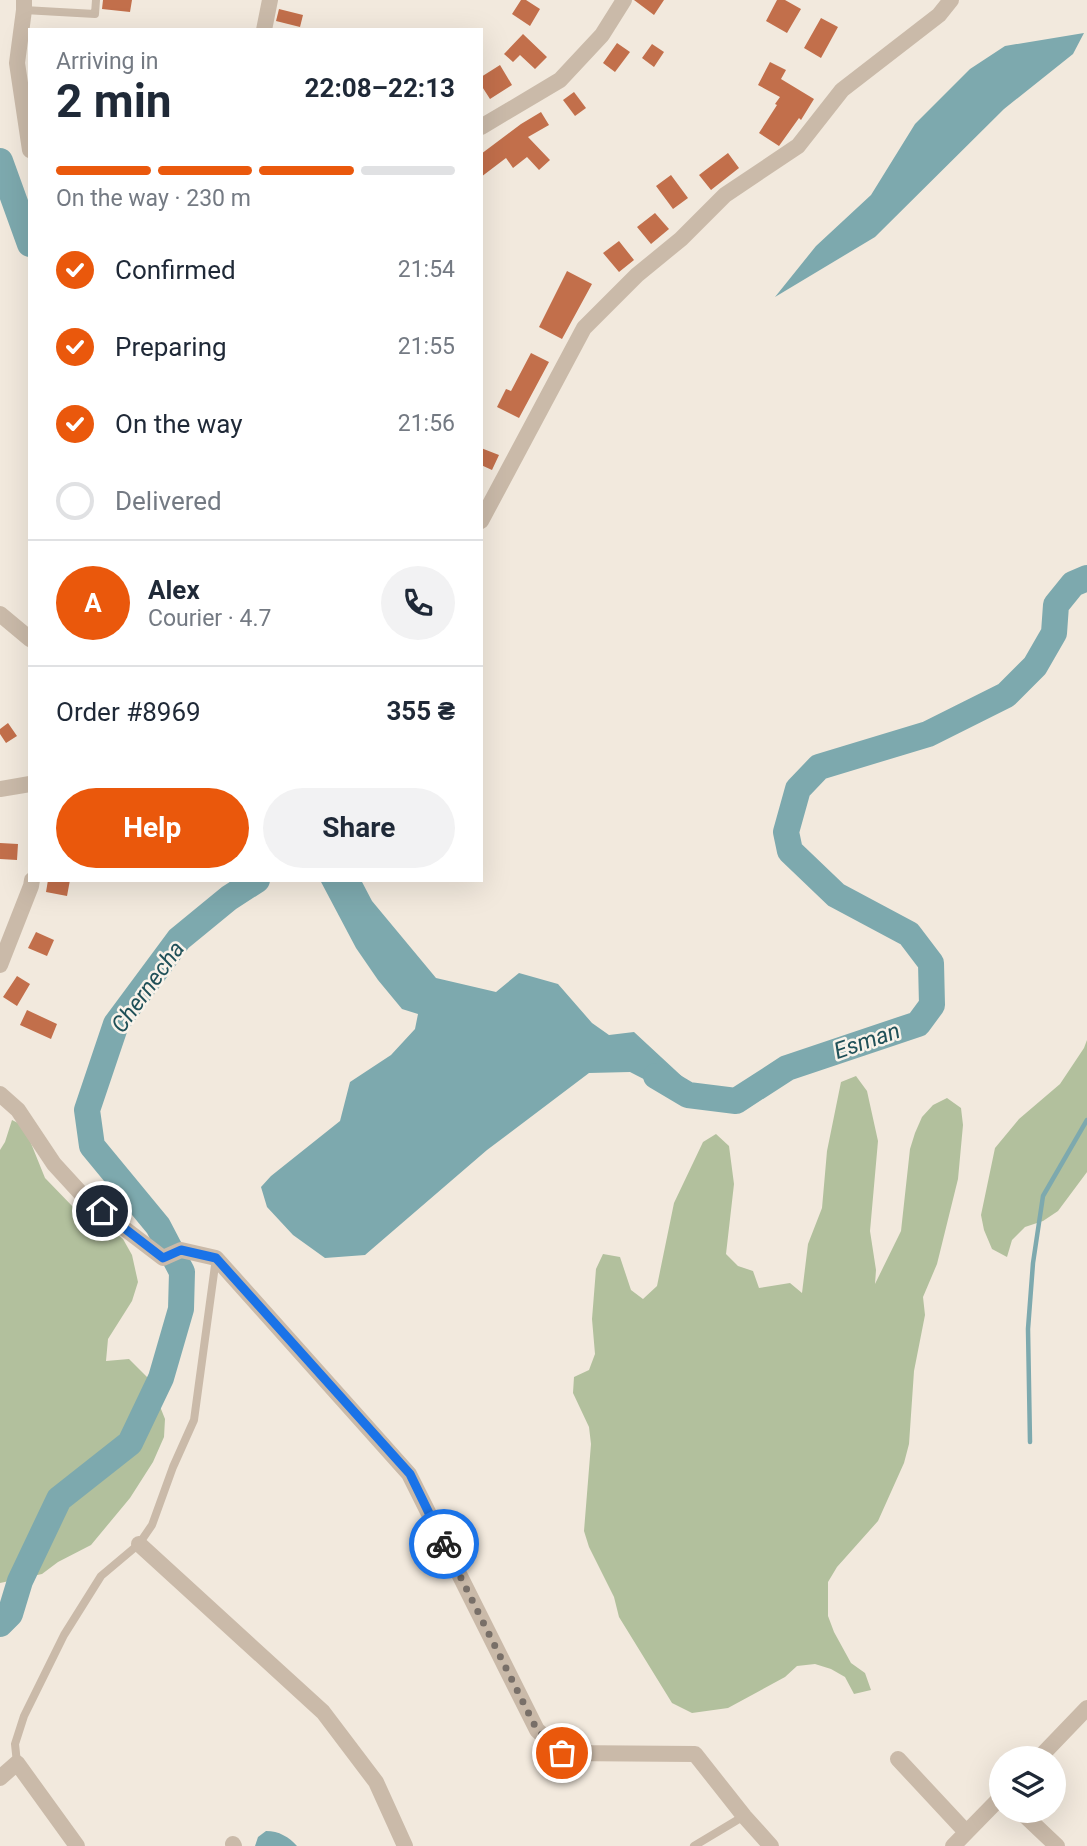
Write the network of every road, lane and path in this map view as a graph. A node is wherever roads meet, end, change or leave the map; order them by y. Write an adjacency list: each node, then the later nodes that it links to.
1 (96, 0): 5 (lane)
2 (270, 0): 6 (street)
3 (624, 0): 7 (street)
4 (951, 0): 9 (street)
5 (24, 5): 8 (street)
6 (264, 28)
7 (483, 126)
8 (28, 137)
9 (483, 517)
10 (0, 614): 11 (street)
11 (28, 637)
12 (28, 784): 13 (street)
13 (0, 789)
14 (32, 882): 15 (street)
15 (0, 965)
16 (0, 1094): 17 (street)
17 (216, 1258): 18 (lane); 25 (street)
18 (139, 1544): 22 (lane); 29 (street)
19 (1087, 1708): 20 (street)
20 (1050, 1746)
21 (898, 1759): 27 (street)
22 (16, 1763): 23 (street); 28 (street)
23 (0, 1778)
24 (989, 1809): 27 (street)
25 (744, 1816): 30 (lane); 31 (street)
26 (1033, 1823): 33 (street)
27 (966, 1832): 32 (street)
28 (77, 1846)
29 (405, 1846)
30 (694, 1846)
31 (771, 1846)
32 (953, 1846)
33 (1057, 1846)

